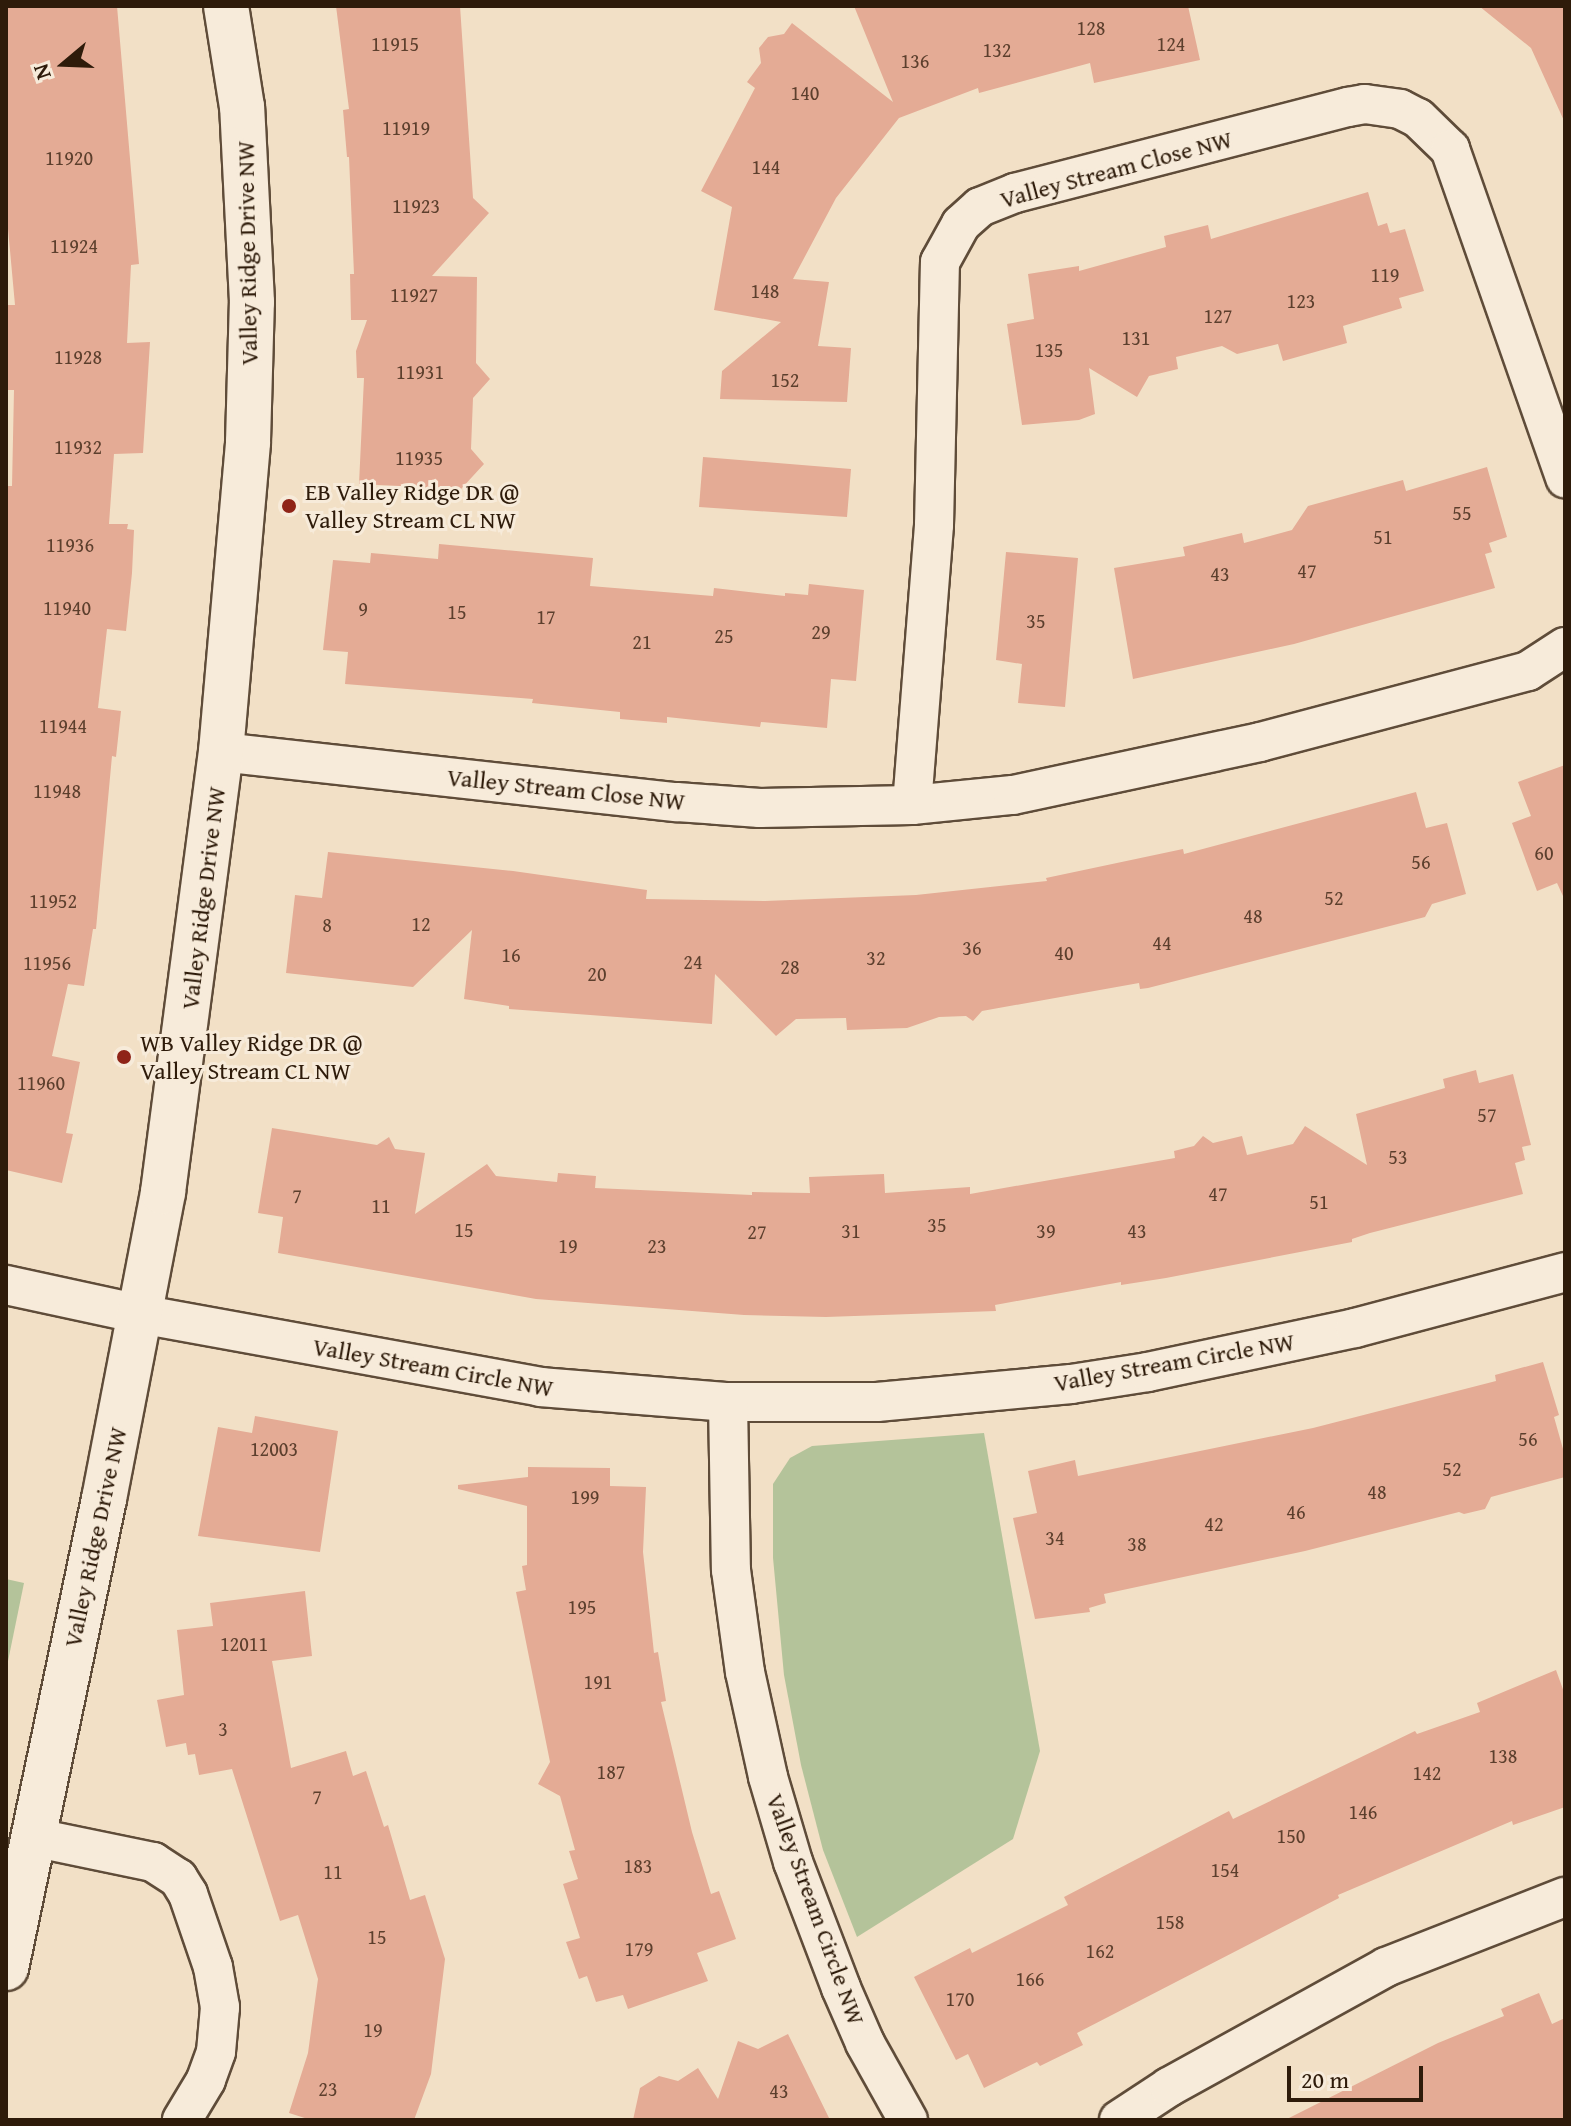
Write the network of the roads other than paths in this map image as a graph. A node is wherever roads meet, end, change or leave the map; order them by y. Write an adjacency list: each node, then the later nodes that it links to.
1 (226, 6): 4 (street, Valley Ridge Drive NW)
2 (1565, 478): 5 (street, Valley Stream Close NW)
3 (1565, 647): 5 (street, Valley Stream Close NW)
4 (221, 752): 5 (street, Valley Stream Close NW); 8 (street, Valley Ridge Drive NW)
5 (912, 805)
6 (1565, 1272): 9 (street, Valley Stream Circle NW)
7 (6, 1285): 8 (street, Valley Stream Circle NW)
8 (140, 1314): 9 (street, Valley Stream Circle NW); 10 (street, Valley Ridge Drive NW)
9 (728, 1402): 14 (street, Valley Stream Circle NW)
10 (32, 1837): 12 (street, Valley Ridge Drive NW); 13 (street)
11 (1565, 1897): 15 (street)
12 (6, 1968)
13 (182, 2120)
14 (908, 2120)
15 (1119, 2120)

